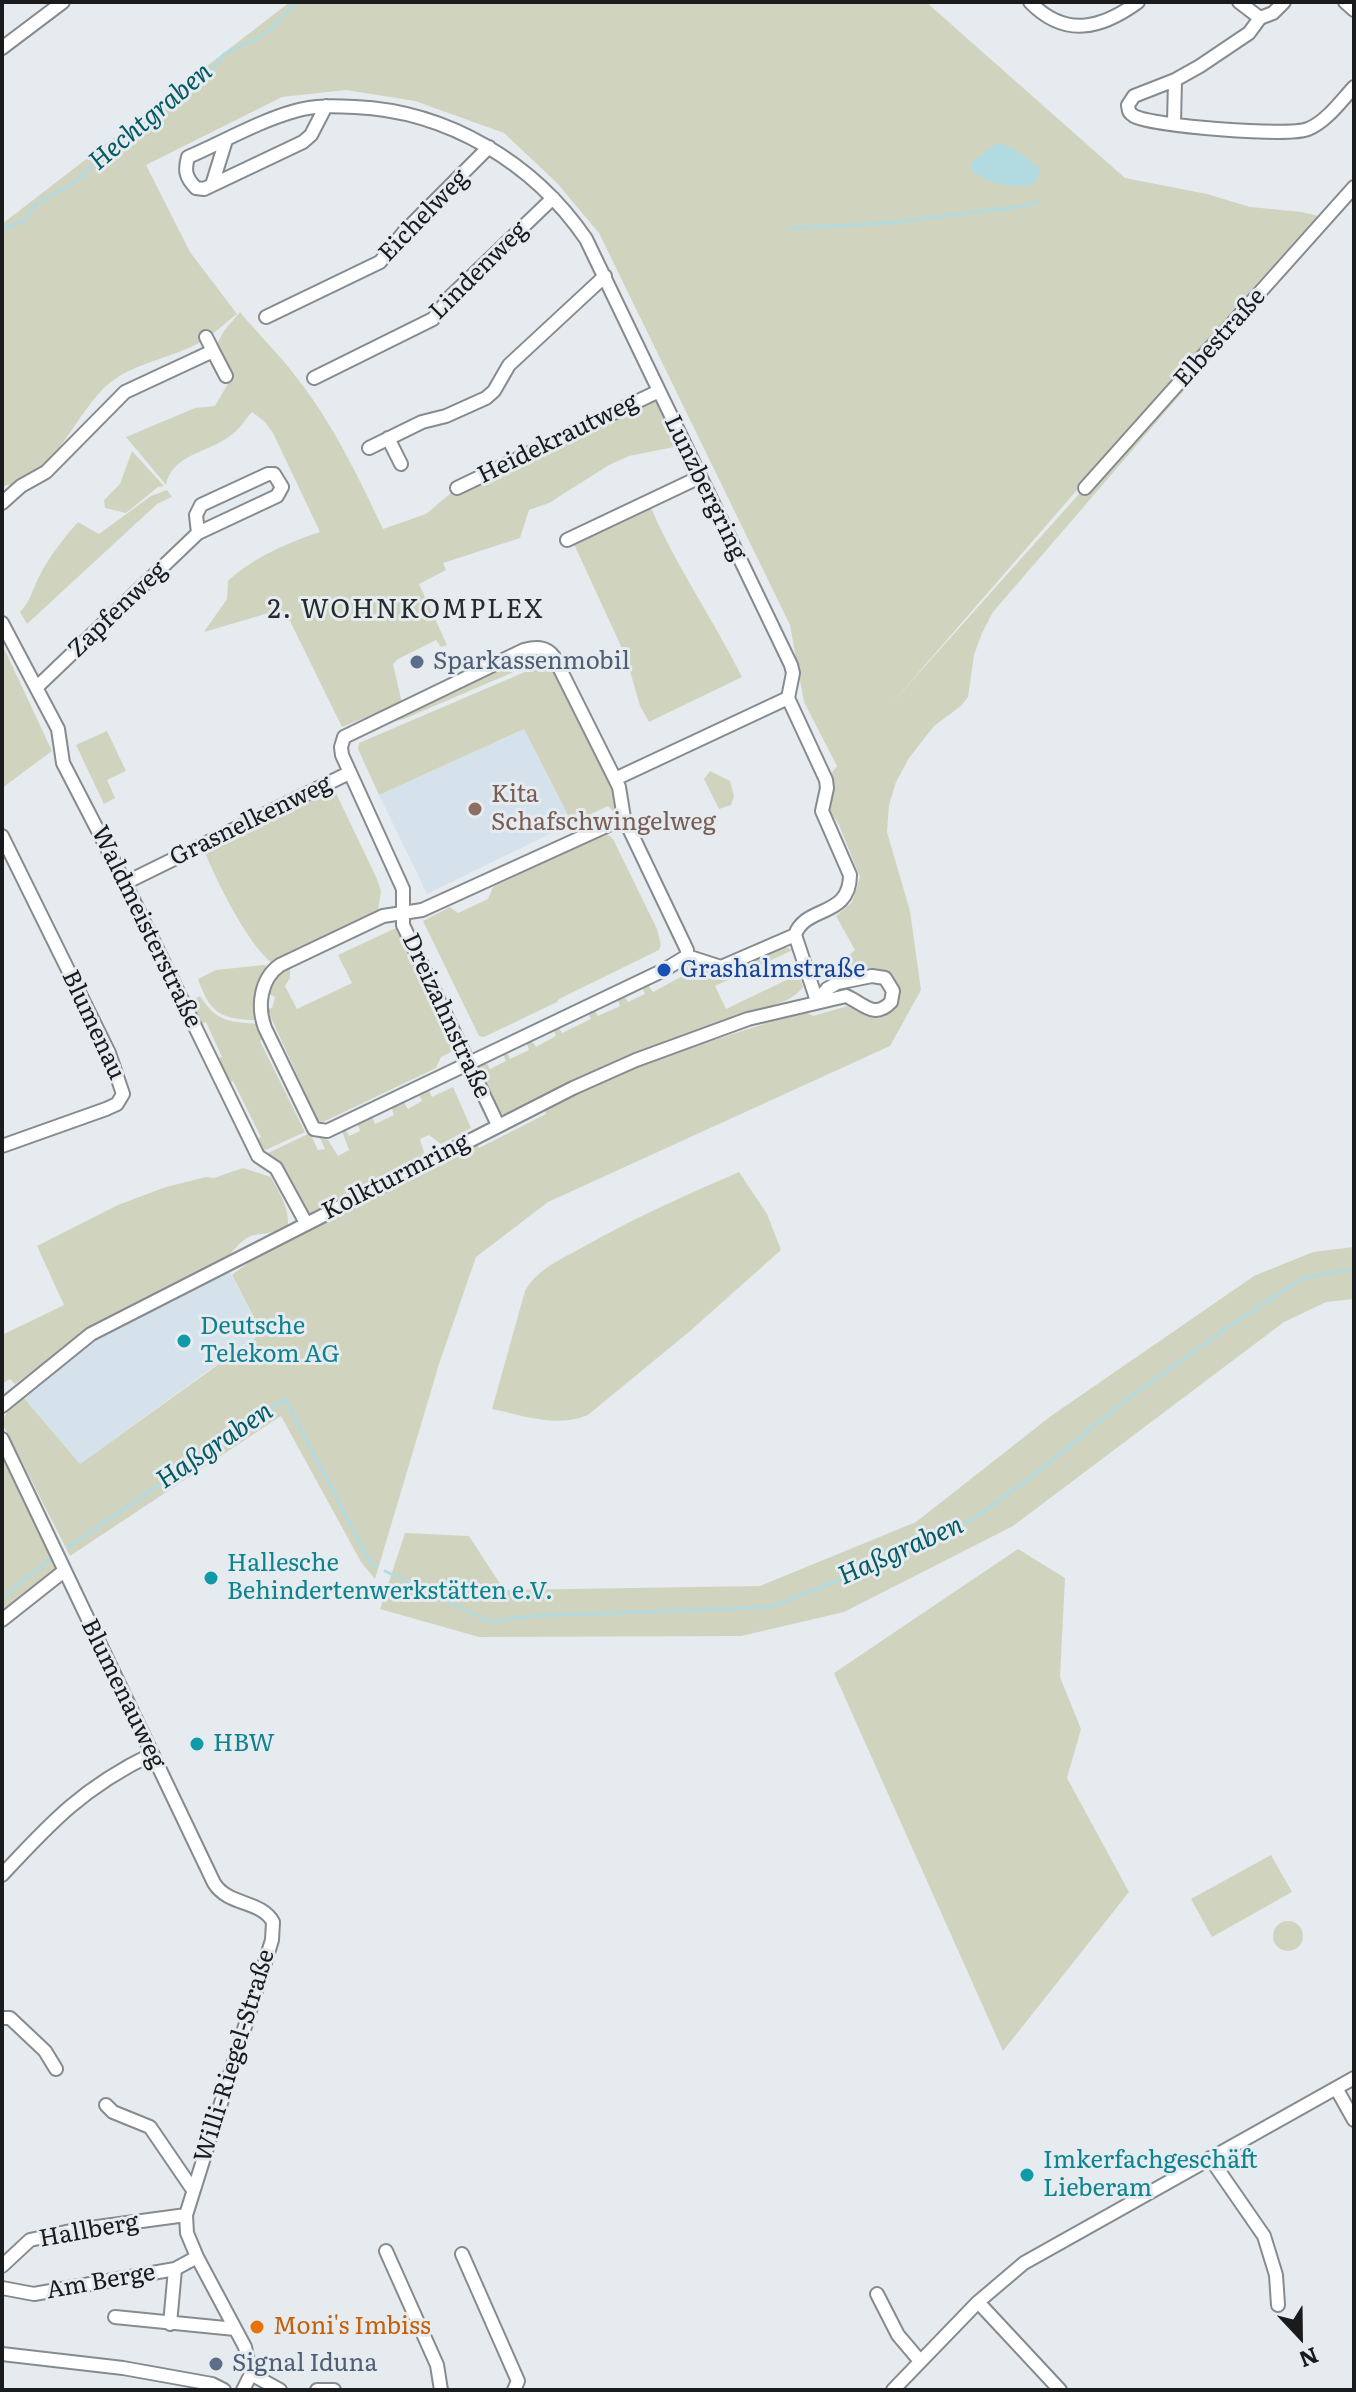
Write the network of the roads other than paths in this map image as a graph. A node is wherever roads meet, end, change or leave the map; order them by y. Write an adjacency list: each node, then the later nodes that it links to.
1 (63, 2): 9 (street)
2 (1030, 2): 3 (street)
3 (1138, 2)
4 (1239, 2): 8 (street)
5 (1284, 2): 8 (street)
6 (1345, 2): 7 (street)
7 (1354, 10)
8 (1260, 18): 10 (street)
9 (2, 48)
10 (1175, 80): 13 (street); 13 (street)
11 (1354, 87): 13 (street)
12 (326, 106): 14 (street, Lunzbergring); 15 (street, Lunzbergring); 16 (street)
13 (1174, 123)
14 (226, 140): 16 (street); 16 (street, Lunzbergring)
15 (489, 147): 18 (street, Lunzbergring); 20 (street, Eichelweg)
16 (212, 185)
17 (1354, 187): 31 (street, Elbestraße)
18 (553, 198): 19 (street, Lunzbergring); 24 (street, Lindenweg)
19 (605, 276): 25 (street, Lunzbergring); 26 (street)
20 (266, 317)
21 (206, 337): 22 (street)
22 (213, 351): 23 (street); 32 (street)
23 (226, 376)
24 (314, 378)
25 (659, 391): 29 (street, Lunzbergring); 30 (street, Heidekrautweg)
26 (388, 438): 27 (street); 28 (street)
27 (369, 448)
28 (401, 464)
29 (700, 477): 34 (street); 37 (street, Lunzbergring)
30 (457, 488)
31 (1085, 488)
32 (2, 503)
33 (198, 533): 33 (street, Zapfenweg); 36 (street, Zapfenweg)
34 (567, 540)
35 (2, 623): 36 (street, Waldmeisterstraße)
36 (37, 687): 42 (street, Waldmeisterstraße)
37 (788, 698): 39 (street); 44 (street, Lunzbergring)
38 (349, 773): 39 (street, Grasnelkenweg); 42 (street, Grasnelkenweg); 43 (street, Dreizahnstraße)
39 (615, 779): 40 (street)
40 (624, 818): 43 (street); 45 (street)
41 (2, 836): 49 (street, Blumenau)
42 (125, 883): 50 (street, Waldmeisterstraße)
43 (402, 914): 47 (street, Dreizahnstraße); 47 (street)
44 (795, 935): 45 (street); 46 (street)
45 (687, 956): 47 (street)
46 (817, 1001): 46 (street, Kolkturmring); 48 (street, Kolkturmring)
47 (468, 1063): 48 (street, Dreizahnstraße)
48 (498, 1125): 50 (street, Kolkturmring)
49 (2, 1146)
50 (306, 1223): 51 (street, Kolkturmring)
51 (2, 1406)
52 (2, 1439): 53 (street, Blumenauweg)
53 (64, 1571): 54 (street); 55 (street, Blumenauweg)
54 (2, 1620)
55 (152, 1754): 56 (street); 57 (street, Blumenauweg)
56 (2, 1875)
57 (273, 1922): 65 (street, Willi-Riegel-Straße)
58 (2, 2018): 59 (street)
59 (56, 2069)
60 (1354, 2078): 61 (street)
61 (1336, 2088): 63 (street); 64 (street)
62 (106, 2105): 65 (street, Willi-Riegel-Straße)
63 (1354, 2120)
64 (1210, 2158): 74 (street); 75 (street)
65 (193, 2190): 66 (street, Willi-Riegel-Straße)
66 (186, 2215): 69 (street, Willi-Riegel-Straße); 70 (street, Hallberg)
67 (386, 2251): 87 (street)
68 (462, 2254): 88 (street)
69 (197, 2257): 71 (street, Am Berge); 78 (street, Willi-Riegel-Straße)
70 (2, 2266)
71 (175, 2269): 72 (street, Am Berge); 77 (street)
72 (2, 2288)
73 (877, 2294): 80 (street)
74 (978, 2302): 80 (street); 90 (street)
75 (1278, 2305)
76 (115, 2317): 77 (street)
77 (170, 2324): 78 (street)
78 (235, 2329): 81 (street, Willi-Riegel-Straße)
79 (2, 2354): 82 (street)
80 (920, 2361): 89 (street)
81 (251, 2374): 83 (street); 84 (street)
82 (224, 2390)
83 (243, 2390)
84 (280, 2390)
85 (317, 2390): 86 (street)
86 (334, 2390)
87 (441, 2390)
88 (514, 2390)
89 (893, 2390)
90 (1060, 2390)

